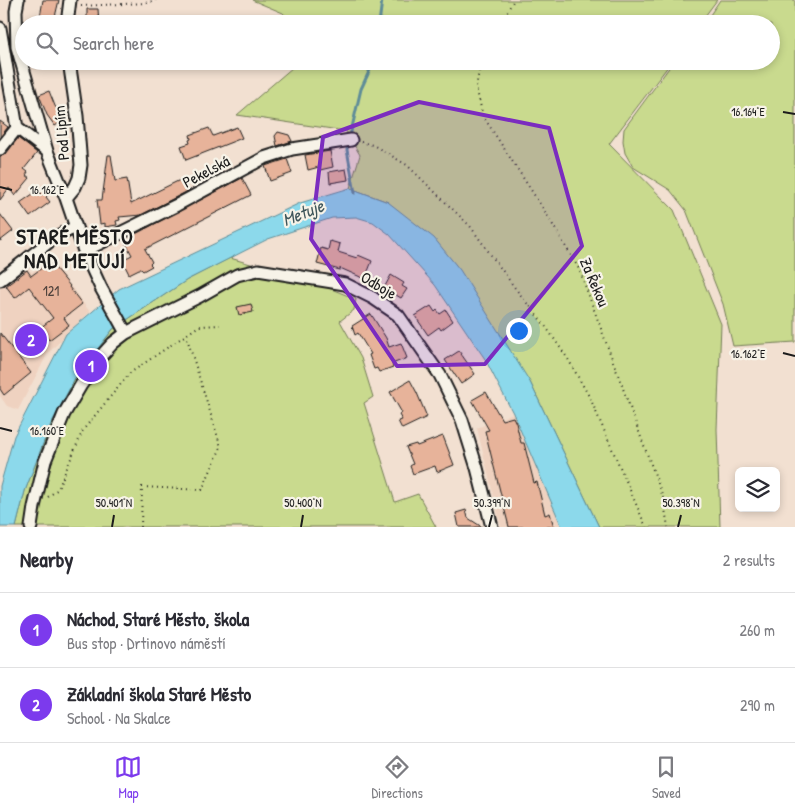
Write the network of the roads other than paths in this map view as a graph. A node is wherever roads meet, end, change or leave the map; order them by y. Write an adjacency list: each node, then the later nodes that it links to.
1 (18, 0): 2 (street)
2 (16, 15)
3 (0, 28): 6 (street)
4 (25, 70): 9 (street)
5 (71, 70): 10 (street, Pod Lipím)
6 (17, 128): 8 (street); 9 (street)
7 (351, 140): 12 (street, Pekelská)
8 (0, 149)
9 (47, 151): 10 (street)
10 (66, 198): 11 (street)
11 (75, 227): 12 (street); 13 (street)
12 (84, 251): 14 (street)
13 (0, 280)
14 (124, 330): 15 (street, Odboje); 16 (street, Odboje)
15 (32, 527)
16 (492, 527)

